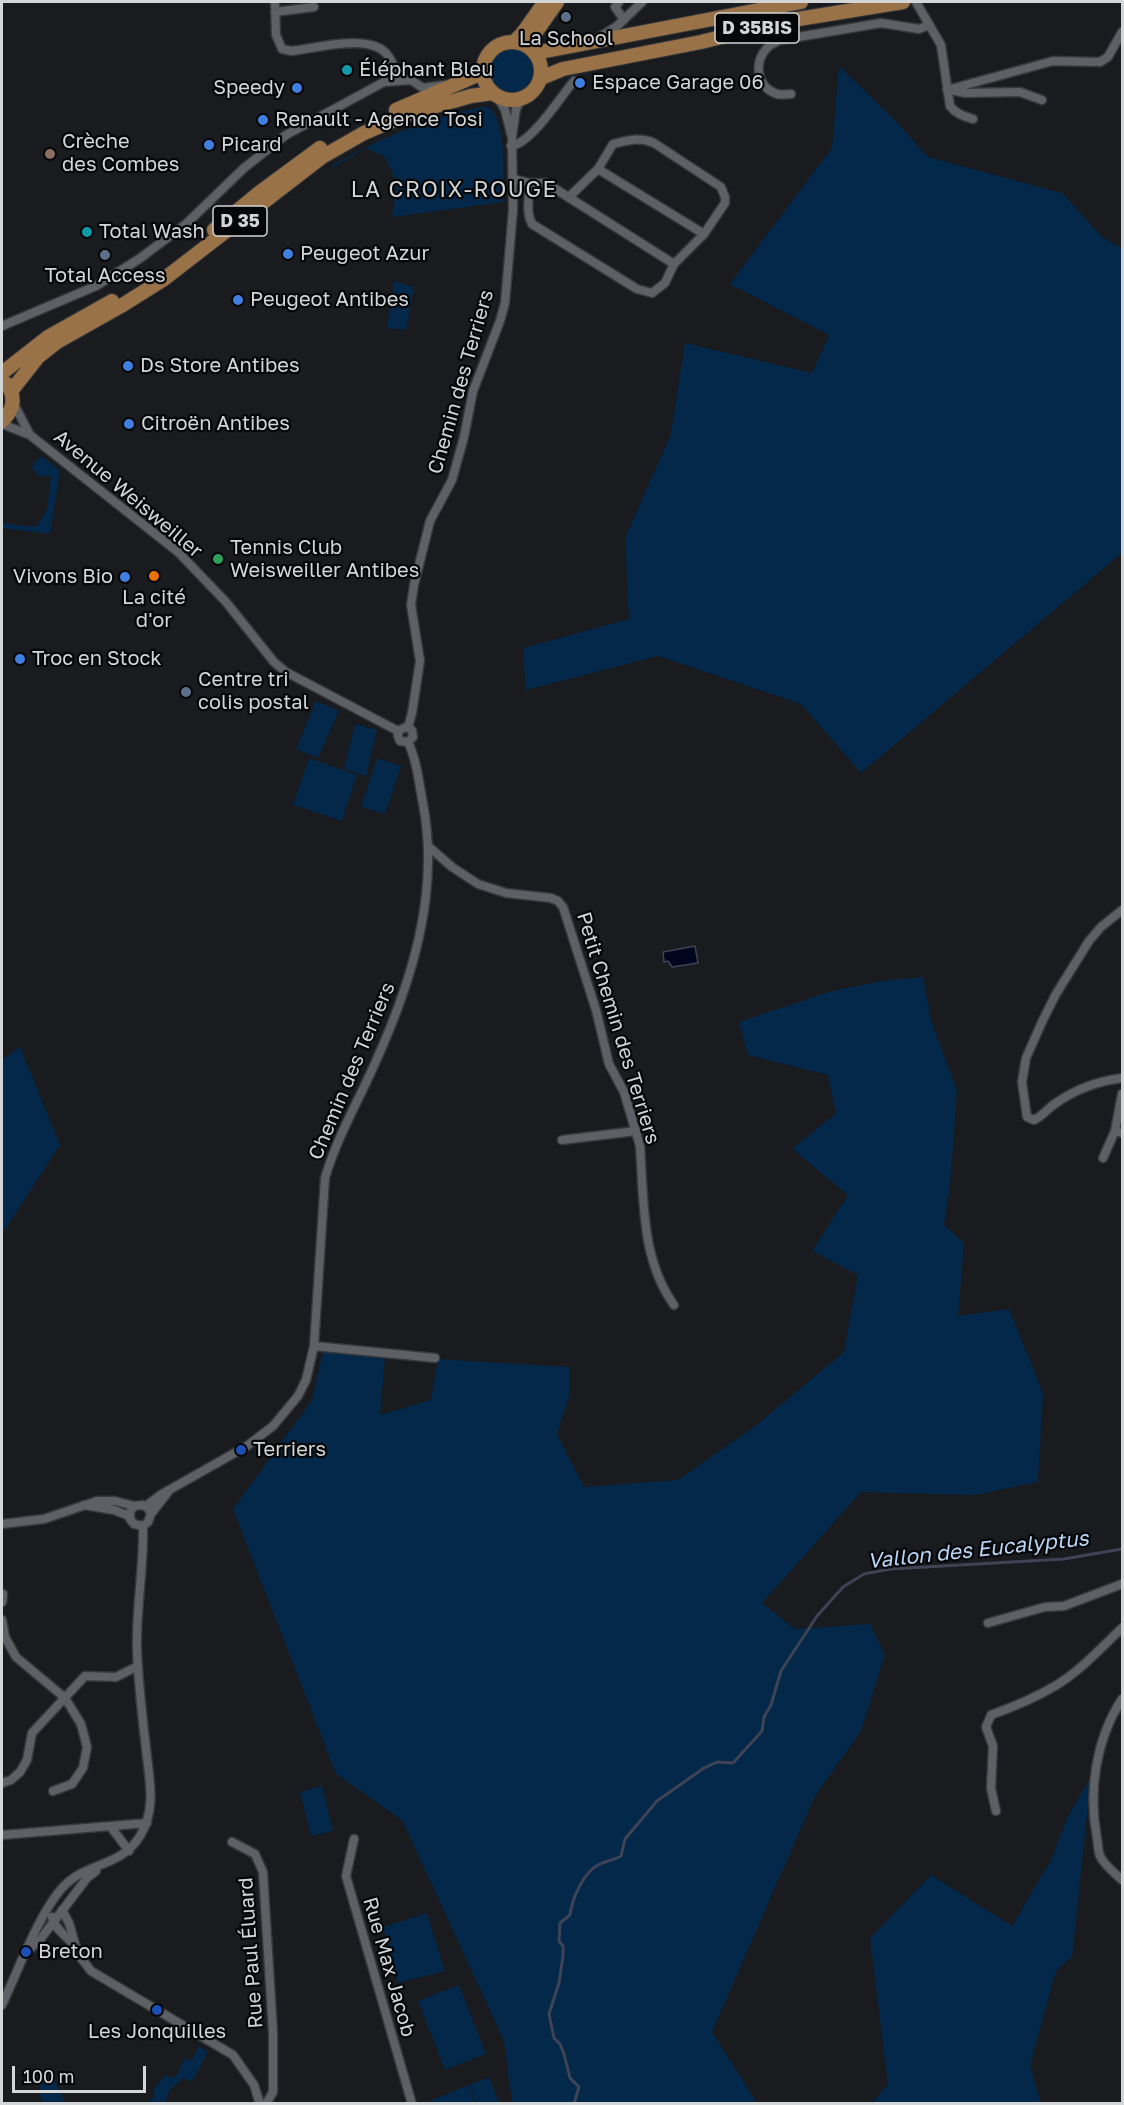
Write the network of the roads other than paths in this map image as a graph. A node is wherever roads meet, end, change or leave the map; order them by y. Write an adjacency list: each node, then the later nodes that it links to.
1 (275, 2): 10 (street)
2 (545, 2): 14 (main road)
3 (557, 2): 16 (main road)
4 (619, 2): 11 (street)
5 (642, 2): 11 (street)
6 (801, 2): 15 (main road, D 35BIS)
7 (903, 2): 19 (main road, D 35BIS)
8 (916, 2): 12 (street)
9 (314, 7): 10 (street)
10 (275, 12): 18 (street)
11 (624, 20): 15 (street)
12 (929, 25): 24 (street); 25 (street)
13 (1122, 32): 24 (street)
14 (514, 42): 16 (main road); 17 (main road)
15 (589, 42): 16 (main road, D 35BIS)
16 (533, 50): 19 (main road)
17 (483, 69): 23 (main road, D 35); 26 (main road)
18 (396, 72): 20 (street); 22 (street)
19 (541, 78): 27 (main road)
20 (411, 80): 22 (street); 23 (street)
21 (574, 81): 30 (street)
22 (388, 82): 37 (street)
23 (452, 86): 38 (main road, D 35)
24 (947, 90): 28 (street); 29 (street)
25 (791, 94)
26 (495, 96): 27 (main road); 30 (street, Chemin des Terriers); 40 (main road, D 35)
27 (520, 100): 30 (street, Chemin des Terriers)
28 (1042, 100)
29 (974, 119)
30 (512, 142): 32 (street, Chemin des Terriers)
31 (598, 169): 34 (street); 35 (street); 35 (street)
32 (513, 179): 33 (street); 43 (street, Chemin des Terriers)
33 (529, 183): 34 (street); 36 (street)
34 (569, 197): 36 (street)
35 (704, 234): 36 (street)
36 (675, 264)
37 (2, 326)
38 (2, 373)
39 (2, 378): 40 (main road)
40 (12, 396): 41 (main road); 42 (street, Avenue Weisweiller)
41 (2, 422): 42 (street, Avenue Weisweiller)
42 (30, 435): 44 (street, Avenue Weisweiller)
43 (408, 727): 44 (street); 45 (street)
44 (398, 731): 45 (street)
45 (408, 742): 46 (street, Chemin des Terriers)
46 (428, 846): 50 (street, Petit Chemin des Terriers); 55 (street, Chemin des Terriers)
47 (1122, 910): 48 (street)
48 (1122, 1078)
49 (1122, 1094): 51 (street)
50 (636, 1131): 52 (street); 54 (street, Petit Chemin des Terriers)
51 (1119, 1132): 53 (street)
52 (562, 1140)
53 (1103, 1158)
54 (674, 1305)
55 (314, 1346): 56 (street); 59 (street, Chemin des Terriers)
56 (435, 1358)
57 (84, 1504): 58 (street); 60 (street); 61 (street)
58 (134, 1506): 59 (street); 60 (street)
59 (148, 1510): 62 (street)
60 (129, 1516): 62 (street)
61 (2, 1524)
62 (143, 1526): 67 (street)
63 (1122, 1584): 65 (street)
64 (2, 1620): 68 (street)
65 (988, 1623)
66 (1122, 1628): 72 (street)
67 (138, 1666): 68 (street); 73 (street)
68 (65, 1698): 70 (street); 71 (street)
69 (1122, 1699): 80 (street)
70 (2, 1783)
71 (53, 1791)
72 (996, 1811)
73 (147, 1823): 74 (street); 78 (street)
74 (111, 1827): 75 (street); 78 (street)
75 (2, 1834)
76 (354, 1839): 91 (street, Rue Max Jacob)
77 (232, 1842): 87 (street, Rue Paul Éluard)
78 (129, 1851): 79 (street)
79 (101, 1866): 81 (street); 82 (street)
80 (1122, 1880)
81 (52, 1902): 82 (street); 83 (street)
82 (56, 1914): 83 (street); 84 (street); 84 (street); 85 (street)
83 (43, 1917): 85 (street)
84 (74, 1945): 88 (street)
85 (26, 1953): 86 (street)
86 (2, 2005)
87 (273, 2078): 88 (street); 90 (street, Rue Paul Éluard)
88 (258, 2093): 89 (street)
89 (260, 2103)
90 (266, 2103)
91 (412, 2103)

